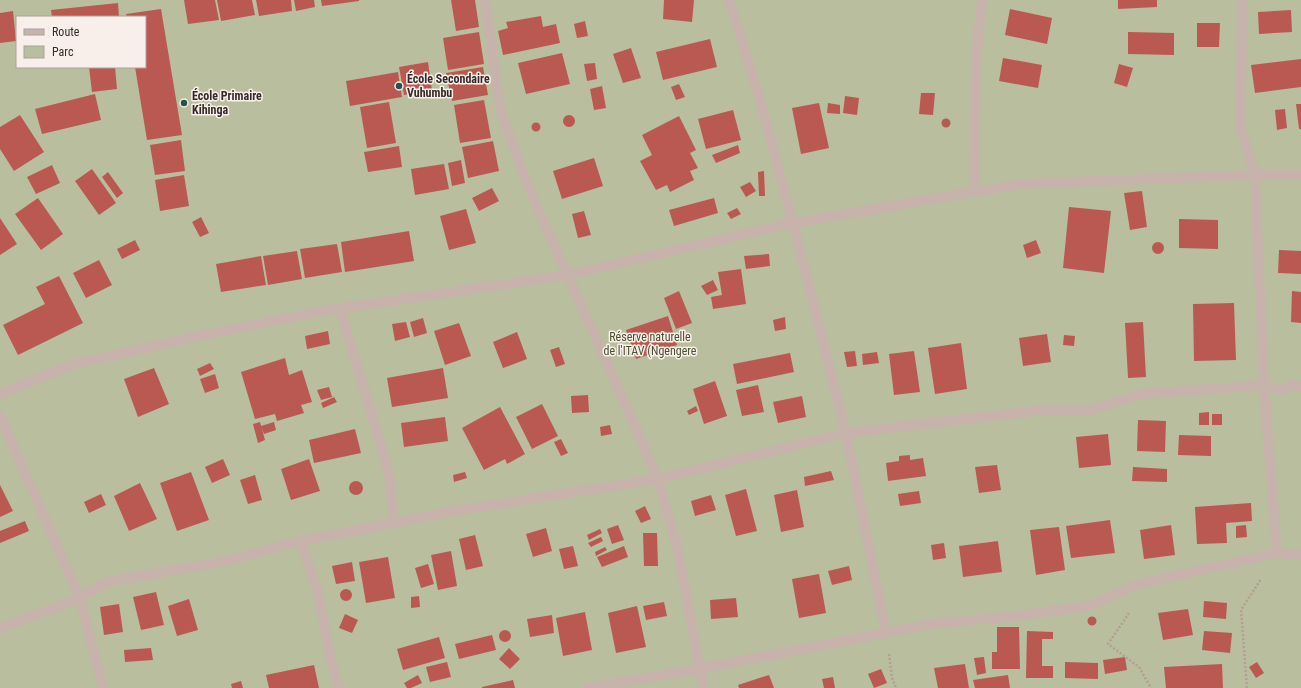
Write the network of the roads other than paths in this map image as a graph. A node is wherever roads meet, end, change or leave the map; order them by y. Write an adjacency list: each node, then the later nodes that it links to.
1 (485, 0): 9 (street)
2 (729, 0): 8 (street)
3 (982, 0): 7 (street)
4 (1243, 0): 5 (street)
5 (1255, 175): 6 (street); 7 (street); 11 (street)
6 (1301, 175)
7 (974, 192): 8 (street)
8 (793, 223): 9 (street); 15 (street)
9 (568, 275): 10 (street); 16 (street)
10 (340, 308): 13 (street); 17 (street)
11 (1264, 385): 12 (street); 15 (street); 19 (street)
12 (1301, 386)
13 (0, 394)
14 (0, 416): 21 (street)
15 (846, 433): 16 (street); 23 (street)
16 (658, 479): 17 (street); 24 (street)
17 (394, 524): 18 (street)
18 (300, 541): 21 (street); 26 (street)
19 (1276, 553): 20 (street); 23 (street)
20 (1301, 555)
21 (80, 598): 22 (street); 25 (street)
22 (0, 628)
23 (886, 634): 24 (street)
24 (699, 669): 27 (street); 28 (street)
25 (103, 688)
26 (339, 688)
27 (586, 688)
28 (702, 688)

